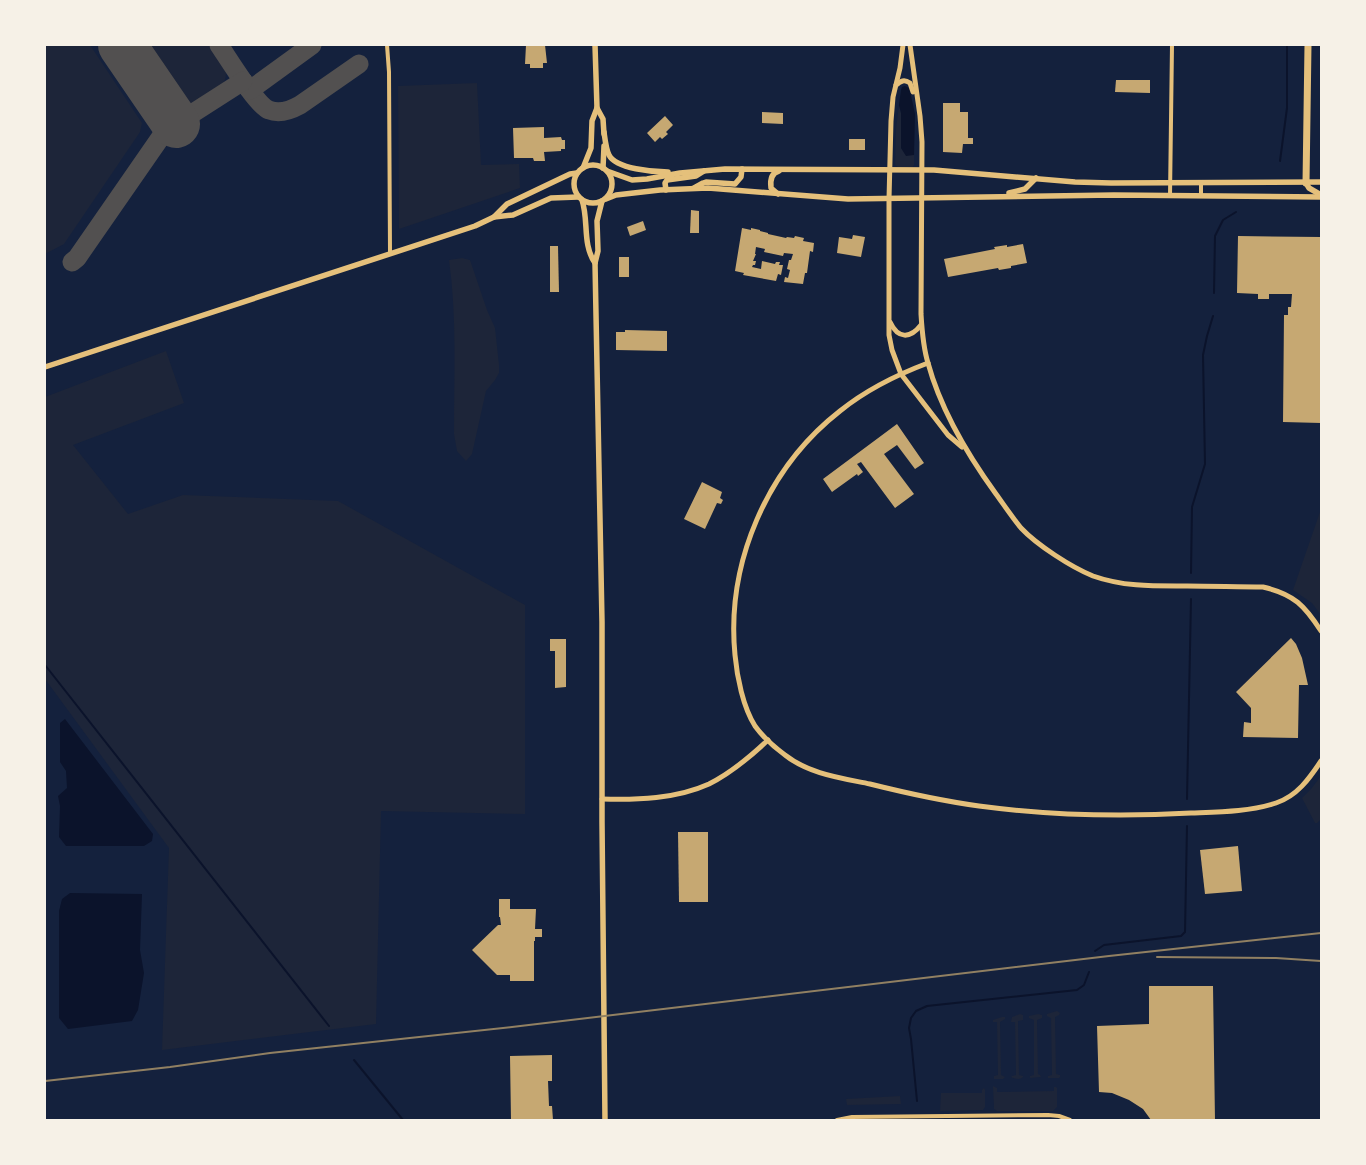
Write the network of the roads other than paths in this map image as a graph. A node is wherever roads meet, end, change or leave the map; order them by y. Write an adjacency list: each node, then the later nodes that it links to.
1 (386, 45): 37 (street)
2 (595, 45): 8 (main road)
3 (903, 45): 7 (street)
4 (910, 45): 9 (street)
5 (1172, 45): 22 (street)
6 (1308, 45): 23 (highway)
7 (896, 85): 9 (street); 16 (street)
8 (597, 108): 10 (main road); 11 (main road)
9 (920, 116): 17 (street)
10 (604, 132): 13 (main road); 19 (main road)
11 (583, 168): 13 (main road); 18 (main road)
12 (742, 169): 14 (main road); 15 (main road); 25 (main road)
13 (605, 170): 19 (main road); 35 (main road)
14 (706, 170): 19 (main road); 26 (main road)
15 (786, 170): 16 (main road); 27 (main road)
16 (889, 170): 17 (main road); 34 (street)
17 (921, 170): 20 (main road); 32 (street)
18 (578, 173): 31 (main road); 36 (main road)
19 (685, 173)
20 (1036, 178): 22 (main road); 33 (main road)
21 (1321, 182): 23 (main road)
22 (1170, 183): 24 (main road); 28 (street)
23 (1306, 183): 24 (main road); 30 (main road)
24 (1201, 184): 29 (street)
25 (694, 188): 26 (main road); 27 (main road)
26 (666, 190): 35 (main road)
27 (779, 194): 34 (main road)
28 (1170, 196): 29 (main road); 33 (main road)
29 (1201, 196): 30 (main road)
30 (1321, 196)
31 (580, 198): 35 (main road); 36 (main road); 38 (main road)
32 (921, 198): 33 (main road); 34 (main road); 40 (street)
33 (957, 198)
34 (889, 199): 39 (street)
35 (604, 200): 38 (main road)
36 (494, 217): 37 (main road)
37 (390, 253): 42 (main road)
38 (595, 263): 48 (main road)
39 (889, 319): 40 (street); 43 (street)
40 (922, 325): 41 (street)
41 (928, 363): 43 (street); 44 (street)
42 (45, 367)
43 (901, 374): 44 (street); 46 (street)
44 (965, 448): 45 (street)
45 (1321, 631)
46 (768, 740): 47 (street); 48 (street)
47 (1321, 761)
48 (602, 799): 49 (main road)
49 (604, 1120)
50 (837, 1120): 51 (street)
51 (1070, 1120)

